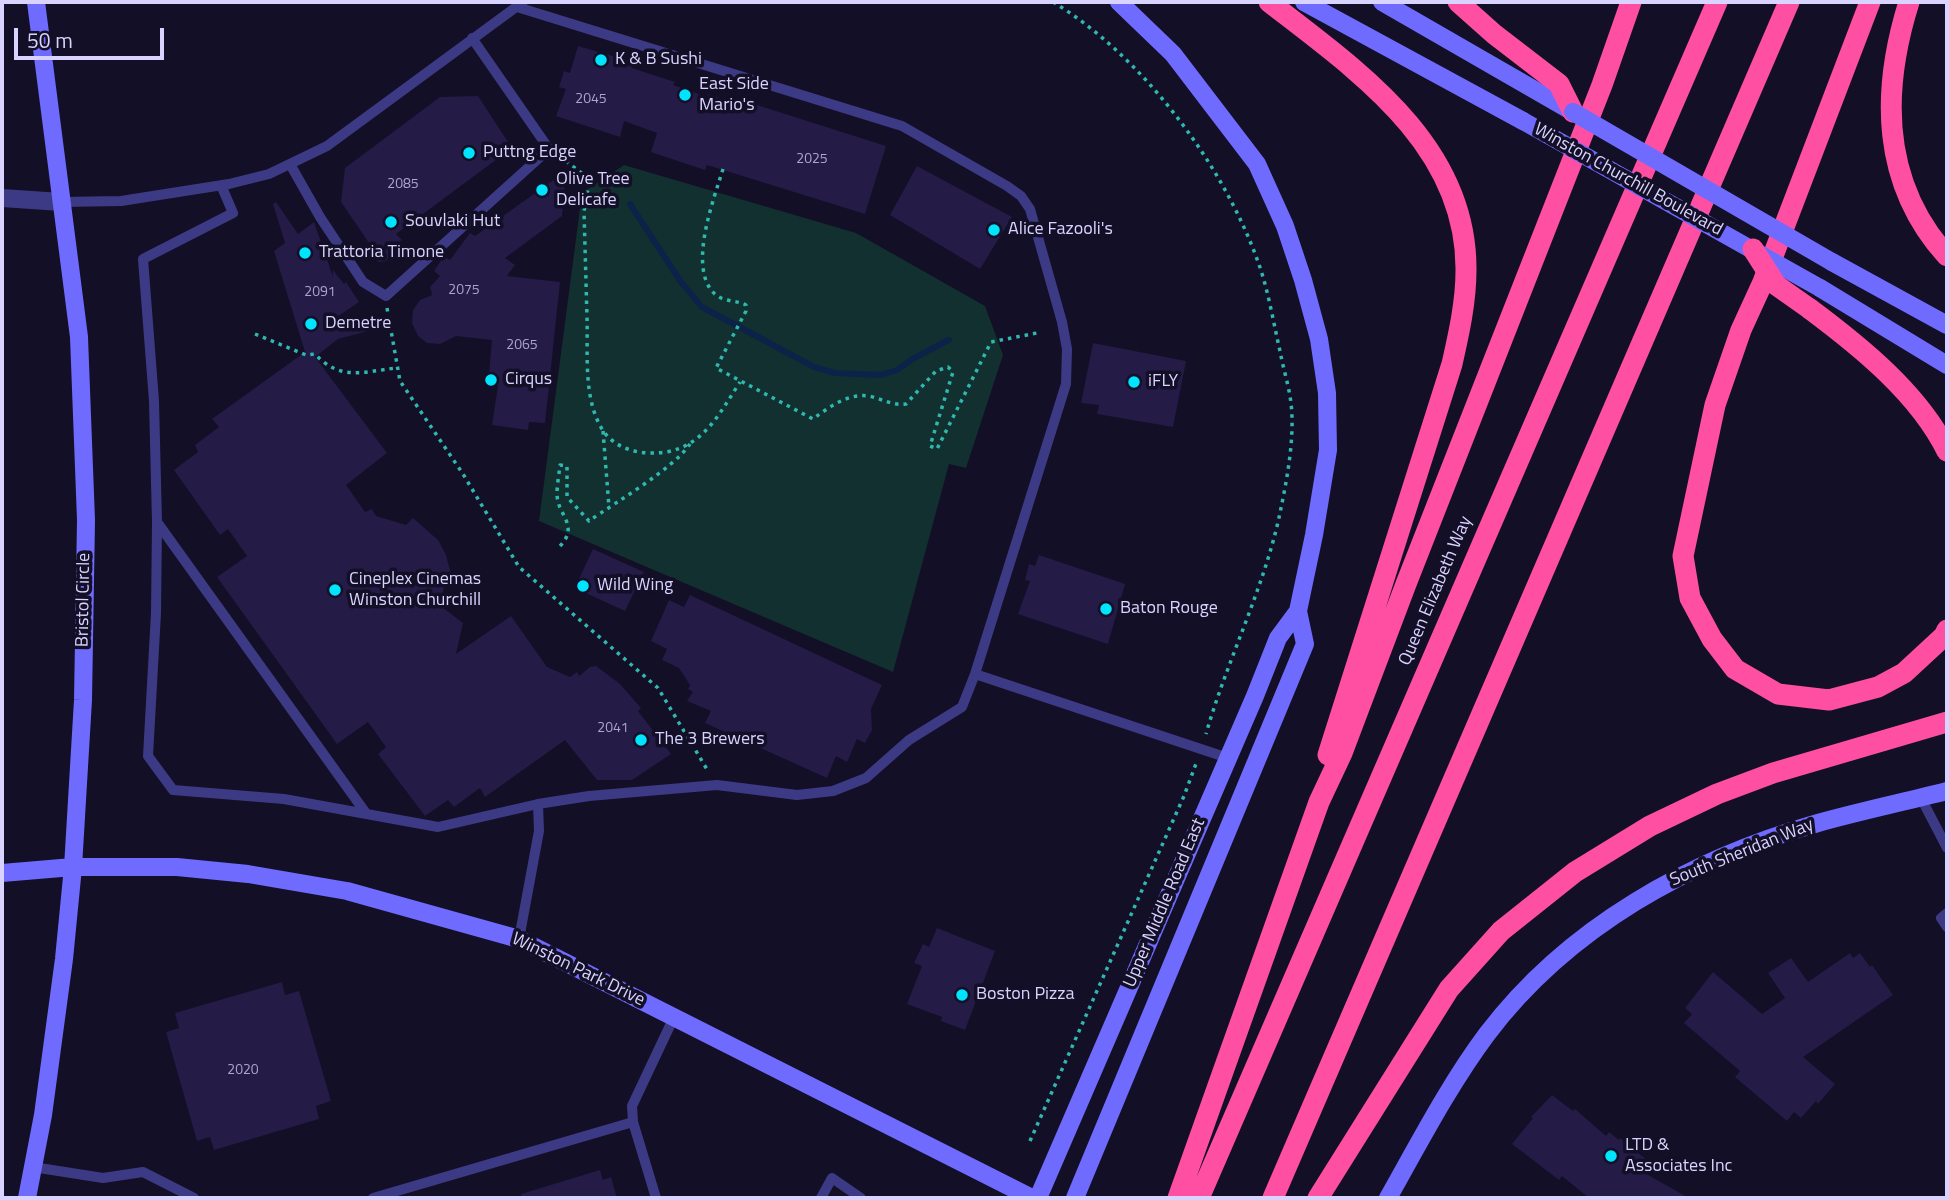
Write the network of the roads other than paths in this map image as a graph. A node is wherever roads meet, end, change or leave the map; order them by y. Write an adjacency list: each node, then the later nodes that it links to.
1 (36, 2): 19 (street, Bristol Circle)
2 (1119, 2): 26 (street, Upper Middle Road East)
3 (1269, 2): 33 (highway)
4 (1304, 2): 20 (street, Winston Churchill Boulevard, bridge)
5 (1382, 2): 14 (street)
6 (1458, 2): 14 (highway)
7 (1631, 2): 33 (highway)
8 (1717, 2): 55 (highway, Queen Elizabeth Way)
9 (1789, 2): 56 (highway)
10 (1870, 2): 27 (highway)
11 (1909, 2): 21 (highway)
12 (520, 5): 13 (lane); 28 (lane)
13 (472, 38): 16 (lane); 16 (lane)
14 (1539, 82): 15 (highway)
15 (1573, 113): 22 (street, Winston Churchill Boulevard, bridge)
16 (290, 164): 17 (lane)
17 (221, 185): 19 (lane); 25 (lane)
18 (2, 198): 19 (street)
19 (61, 202): 37 (street, Bristol Circle)
20 (1753, 249): 23 (street, Winston Churchill Boulevard, bridge); 24 (highway, bridge)
21 (1947, 256)
22 (1947, 325)
23 (1947, 365)
24 (1947, 451)
25 (157, 522): 35 (lane); 35 (lane)
26 (1298, 611): 30 (street, Upper Middle Road East); 53 (street, Upper Middle Road East)
27 (1947, 630)
28 (975, 674): 30 (lane); 34 (lane)
29 (1947, 722): 57 (highway)
30 (1228, 758): 52 (street, Upper Middle Road East)
31 (1947, 791): 32 (street, South Sheridan Way)
32 (1921, 798): 36 (lane); 58 (street, South Sheridan Way)
33 (1319, 802): 54 (highway)
34 (538, 804): 35 (lane); 41 (lane)
35 (365, 812)
36 (1947, 848)
37 (73, 867): 38 (street, Winston Park Drive); 41 (street, Winston Park Drive); 44 (street, Bristol Circle)
38 (2, 873)
39 (1947, 913): 40 (lane)
40 (1947, 927)
41 (519, 939): 42 (street, Winston Park Drive)
42 (674, 1017): 43 (lane); 51 (street, Winston Park Drive)
43 (632, 1122): 47 (lane); 48 (lane)
44 (33, 1167): 45 (street, Bristol Circle); 46 (lane)
45 (27, 1198)
46 (194, 1198)
47 (373, 1198)
48 (656, 1198)
49 (821, 1198): 50 (lane)
50 (861, 1198)
51 (1032, 1198)
52 (1038, 1198)
53 (1075, 1198)
54 (1178, 1198)
55 (1199, 1198)
56 (1273, 1198)
57 (1318, 1198)
58 (1388, 1198)

